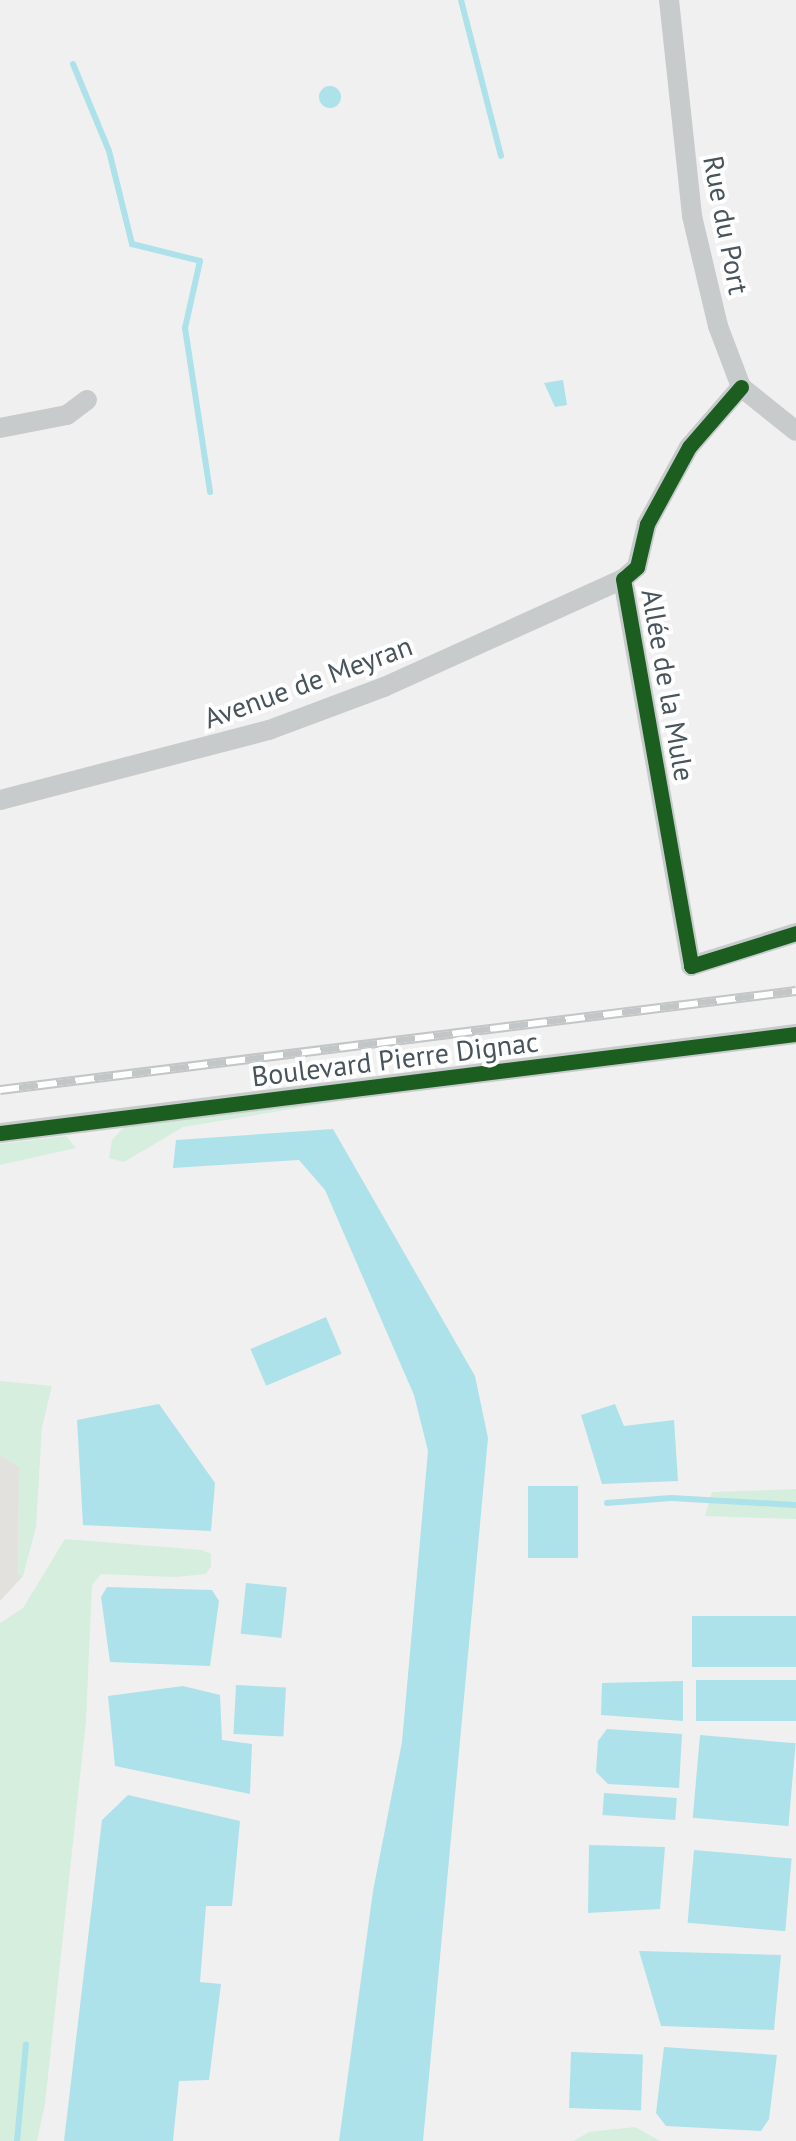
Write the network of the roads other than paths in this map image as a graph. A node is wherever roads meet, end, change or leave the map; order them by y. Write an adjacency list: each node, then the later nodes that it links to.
1 (669, 0): 2 (street, Rue du Port)
2 (741, 387): 5 (street); 6 (street, Allée de la Mule)
3 (87, 400): 4 (street)
4 (0, 428)
5 (796, 430)
6 (623, 580): 7 (street, Avenue de Meyran); 8 (street, Allée de la Mule)
7 (0, 800)
8 (796, 933)
9 (796, 1034): 10 (street, Boulevard Pierre Dignac)
10 (0, 1133)

